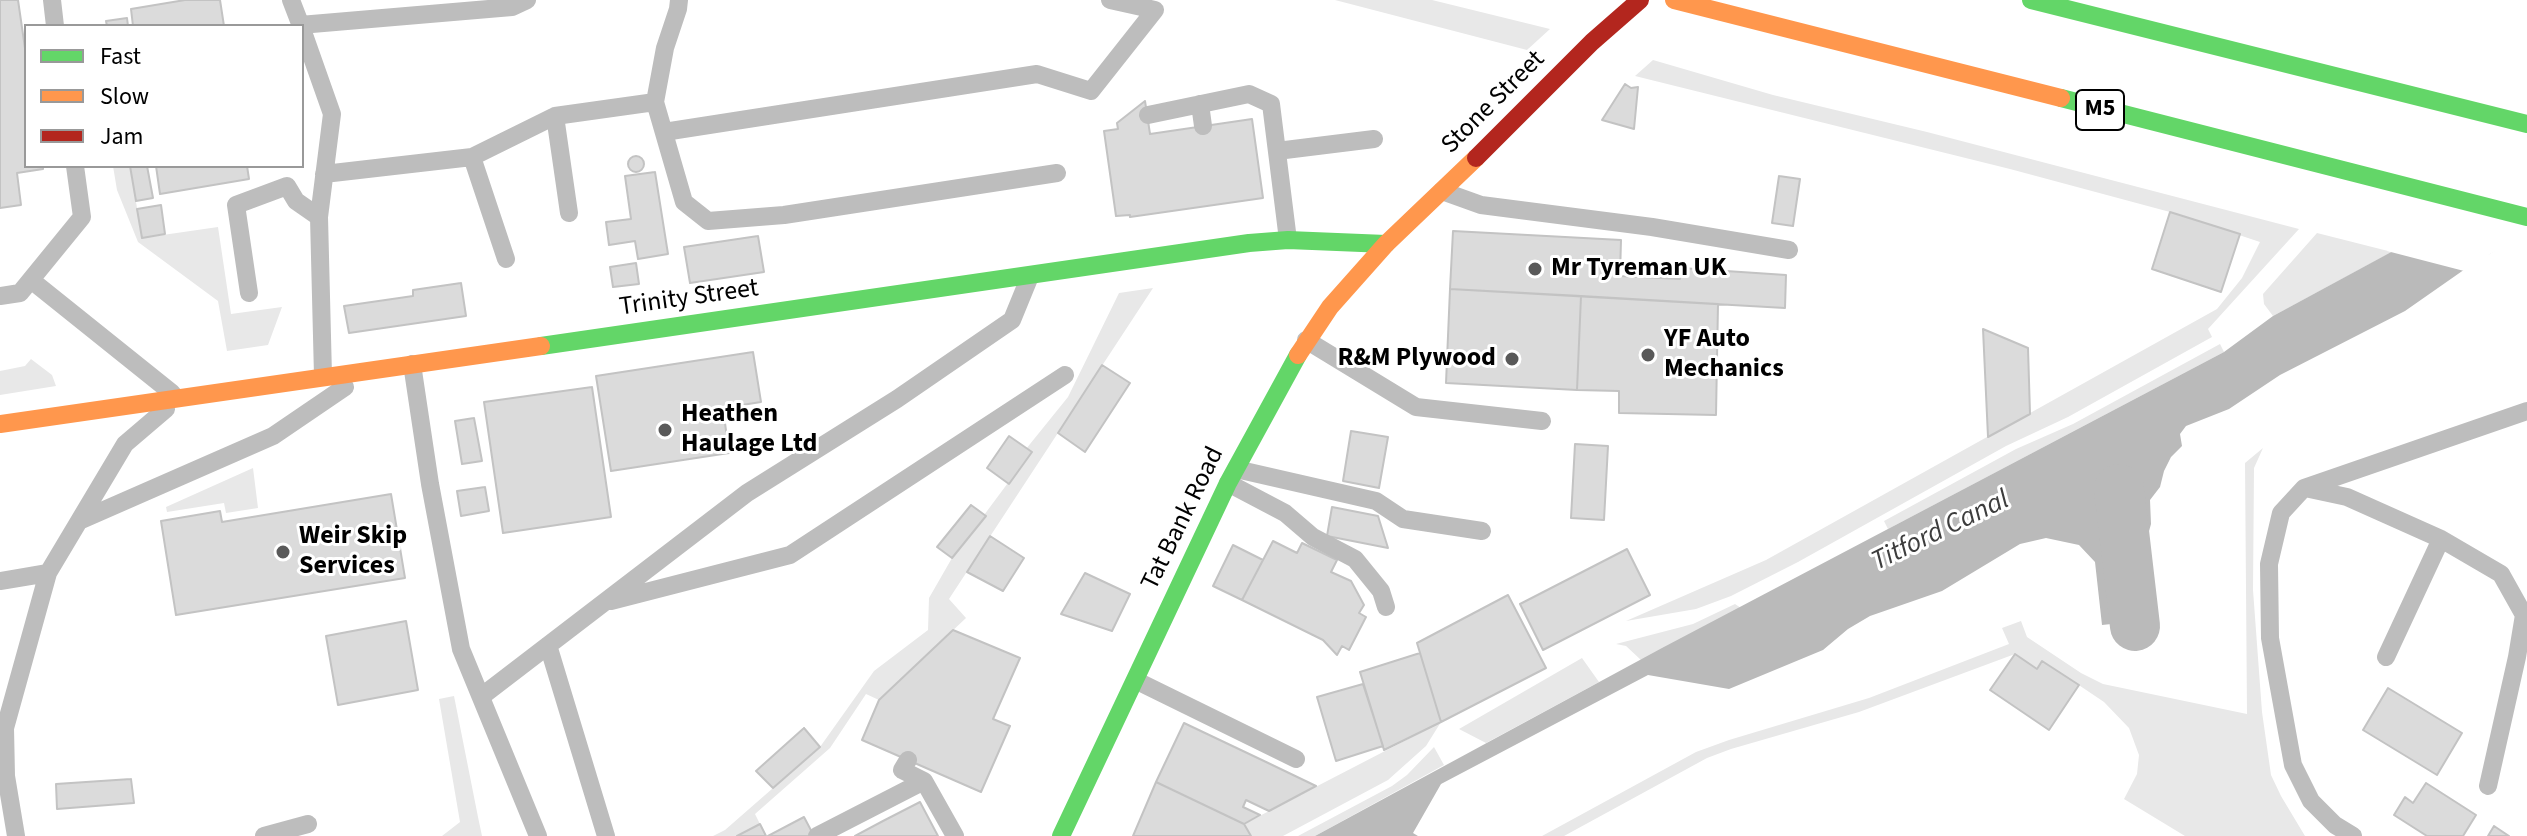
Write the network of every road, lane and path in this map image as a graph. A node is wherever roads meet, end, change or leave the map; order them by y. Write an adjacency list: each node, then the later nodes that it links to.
1 (52, 0): 9 (lane)
2 (291, 0): 10 (lane)
3 (527, 0): 11 (lane)
4 (679, 0): 13 (lane)
5 (1110, 0): 19 (lane)
6 (1640, 0): 26 (main road, Stone Street)
7 (1674, 0): 29 (main road, M5)
8 (2031, 0): 17 (main road)
9 (55, 24)
10 (300, 24)
11 (304, 27)
12 (304, 35): 25 (lane)
13 (655, 102): 16 (lane); 19 (lane)
14 (1200, 104): 15 (lane); 18 (lane); 21 (lane)
15 (1148, 115)
16 (555, 116): 22 (lane); 27 (lane)
17 (2527, 124)
18 (1203, 126)
19 (664, 132): 24 (lane)
20 (1374, 139): 21 (lane)
21 (1277, 151): 30 (lane)
22 (472, 157): 25 (lane); 33 (lane)
23 (75, 168): 35 (lane)
24 (1057, 173)
25 (324, 174): 28 (lane)
26 (1442, 191): 31 (main road, Stone Street); 32 (lane)
27 (569, 213)
28 (319, 217): 36 (lane); 42 (lane)
29 (2527, 217)
30 (1288, 240): 31 (main road, Trinity Street); 34 (main road, Trinity Street)
31 (1386, 244): 38 (main road, Tat Bank Road)
32 (1789, 250)
33 (506, 259)
34 (1031, 275): 39 (main road, Trinity Street); 54 (lane)
35 (31, 280): 37 (lane); 43 (lane)
36 (249, 293)
37 (0, 296)
38 (1306, 340): 45 (lane); 47 (main road, Tat Bank Road)
39 (412, 364): 40 (main road, Trinity Street); 59 (lane)
40 (371, 369): 42 (main road, Trinity Street); 49 (lane)
41 (1065, 375): 54 (lane)
42 (323, 376): 43 (main road, Trinity Street)
43 (179, 398): 46 (main road, Trinity Street); 49 (lane)
44 (2527, 411): 48 (lane)
45 (1542, 421)
46 (0, 424)
47 (1232, 476): 50 (lane); 55 (lane); 58 (main road, Tat Bank Road)
48 (2304, 488): 51 (lane); 73 (lane)
49 (79, 521): 52 (lane)
50 (1482, 531)
51 (2441, 539): 57 (lane); 63 (lane)
52 (48, 573): 53 (lane); 66 (lane)
53 (0, 581)
54 (604, 603): 56 (lane)
55 (1386, 607)
56 (548, 645): 59 (lane); 69 (lane)
57 (2386, 657)
58 (1137, 681): 60 (lane); 72 (main road, Tat Bank Road)
59 (482, 696): 68 (lane)
60 (1296, 759)
61 (908, 760): 62 (lane)
62 (924, 781): 65 (lane); 71 (lane)
63 (2488, 786)
64 (308, 824): 67 (lane)
65 (842, 831): 70 (lane)
66 (16, 836)
67 (264, 836)
68 (538, 836)
69 (606, 836)
70 (817, 836)
71 (955, 836)
72 (1061, 836)
73 (2353, 836)

